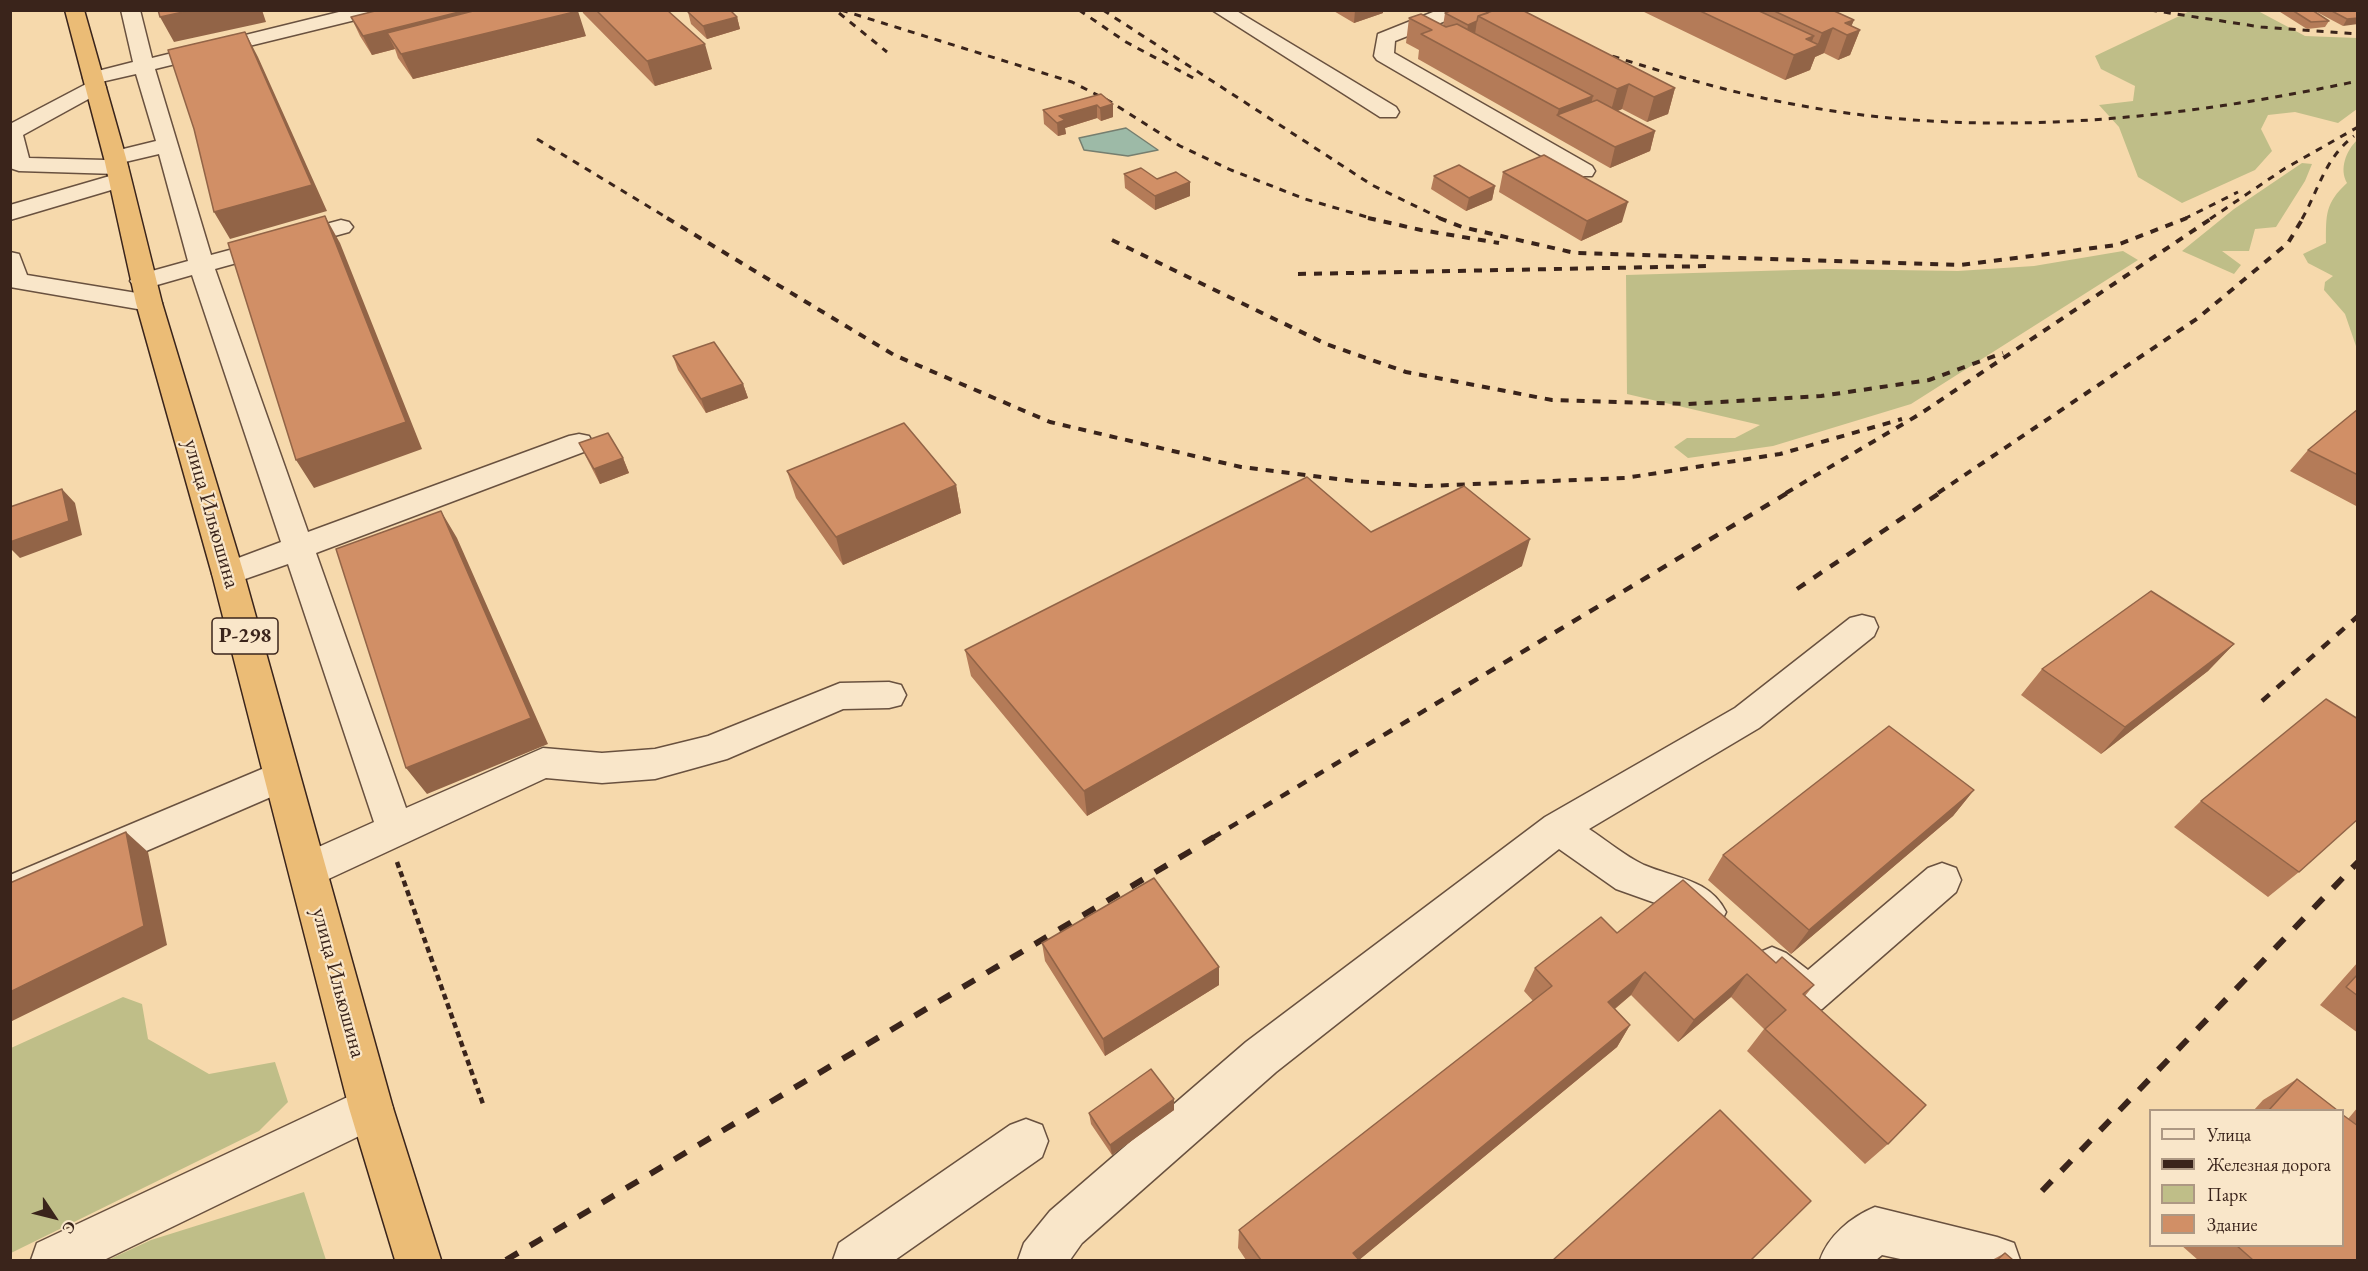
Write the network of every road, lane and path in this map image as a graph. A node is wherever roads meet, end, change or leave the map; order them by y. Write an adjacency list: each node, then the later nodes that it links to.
1 (74, 10): 7 (highway, улица Ильюшина / Р-298)
2 (130, 10): 6 (lane)
3 (374, 10): 6 (lane)
4 (1221, 10): 8 (lane)
5 (1456, 10): 11 (lane)
6 (146, 65): 7 (lane); 9 (lane)
7 (94, 82): 10 (highway, улица Ильюшина / Р-298); 10 (lane)
8 (1389, 112)
9 (168, 145): 10 (lane); 15 (lane)
10 (117, 168): 12 (lane); 16 (highway, улица Ильюшина / Р-298)
11 (1584, 171)
12 (10, 213)
13 (341, 227): 15 (lane)
14 (10, 259): 16 (lane)
15 (201, 265): 16 (lane); 18 (lane)
16 (146, 292): 19 (highway, улица Ильюшина / Р-298)
17 (579, 443): 18 (lane)
18 (300, 547): 19 (lane); 24 (lane)
19 (228, 574): 22 (highway, улица Ильюшина / Р-298)
20 (1862, 627): 23 (lane)
21 (889, 695): 24 (lane)
22 (281, 776): 25 (highway, улица Ильюшина / Р-298); 27 (lane)
23 (1558, 828): 26 (lane); 34 (lane)
24 (395, 843): 25 (lane); 28 (path)
25 (308, 870): 29 (highway, улица Ильюшина / Р-298)
26 (1942, 880)
27 (10, 893)
28 (483, 1104)
29 (371, 1108): 31 (lane); 32 (highway, улица Ильюшина / Р-298)
30 (1026, 1141): 33 (lane)
31 (54, 1260)
32 (418, 1260)
33 (856, 1260)
34 (1041, 1260)
35 (1843, 1260): 36 (lane)
36 (1997, 1260)

